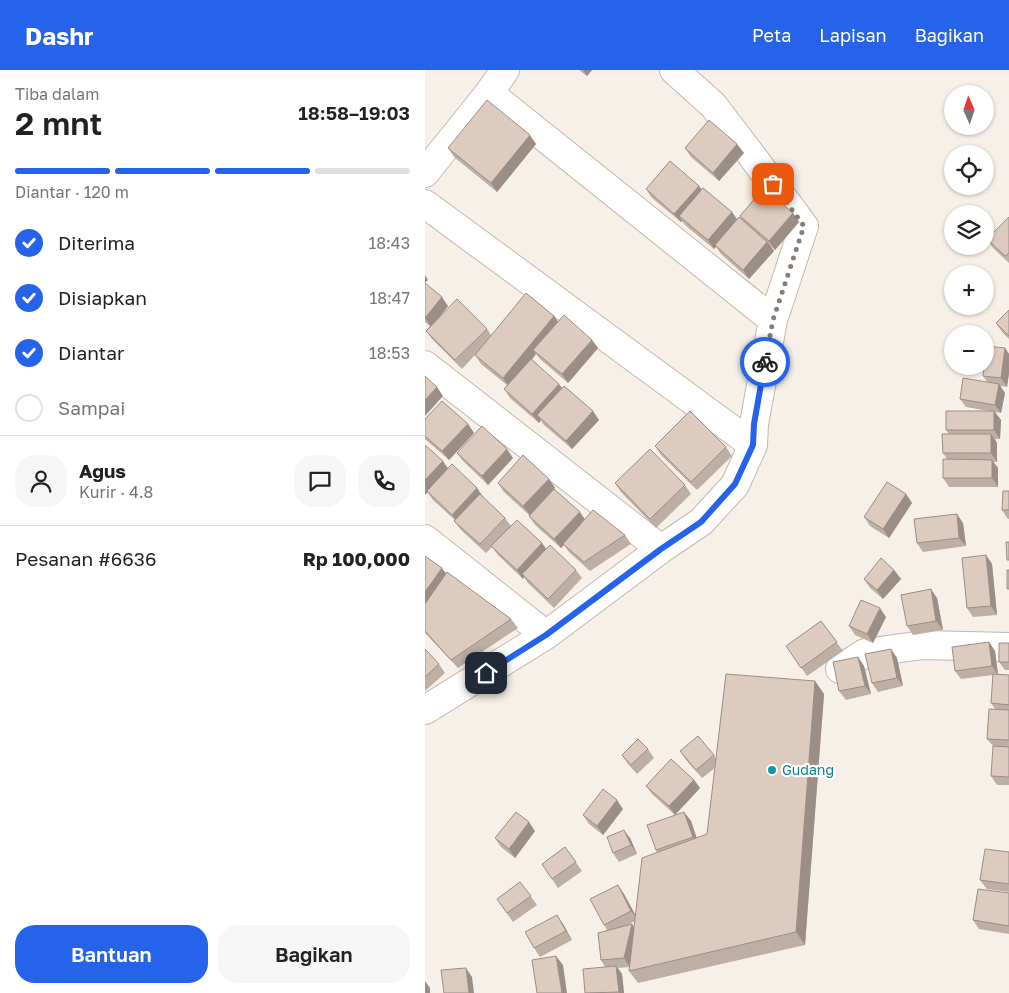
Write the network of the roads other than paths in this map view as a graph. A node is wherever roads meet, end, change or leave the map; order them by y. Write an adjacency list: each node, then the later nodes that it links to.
1 (505, 70): 3 (street)
2 (674, 70): 6 (street)
3 (489, 93): 4 (street); 6 (street)
4 (425, 173)
5 (425, 204): 8 (street)
6 (773, 320): 8 (street)
7 (425, 365): 10 (street)
8 (753, 445): 10 (street)
9 (425, 539): 11 (street)
10 (661, 549): 11 (street)
11 (546, 635): 14 (street)
12 (1009, 647): 13 (street)
13 (840, 669)
14 (425, 710)

